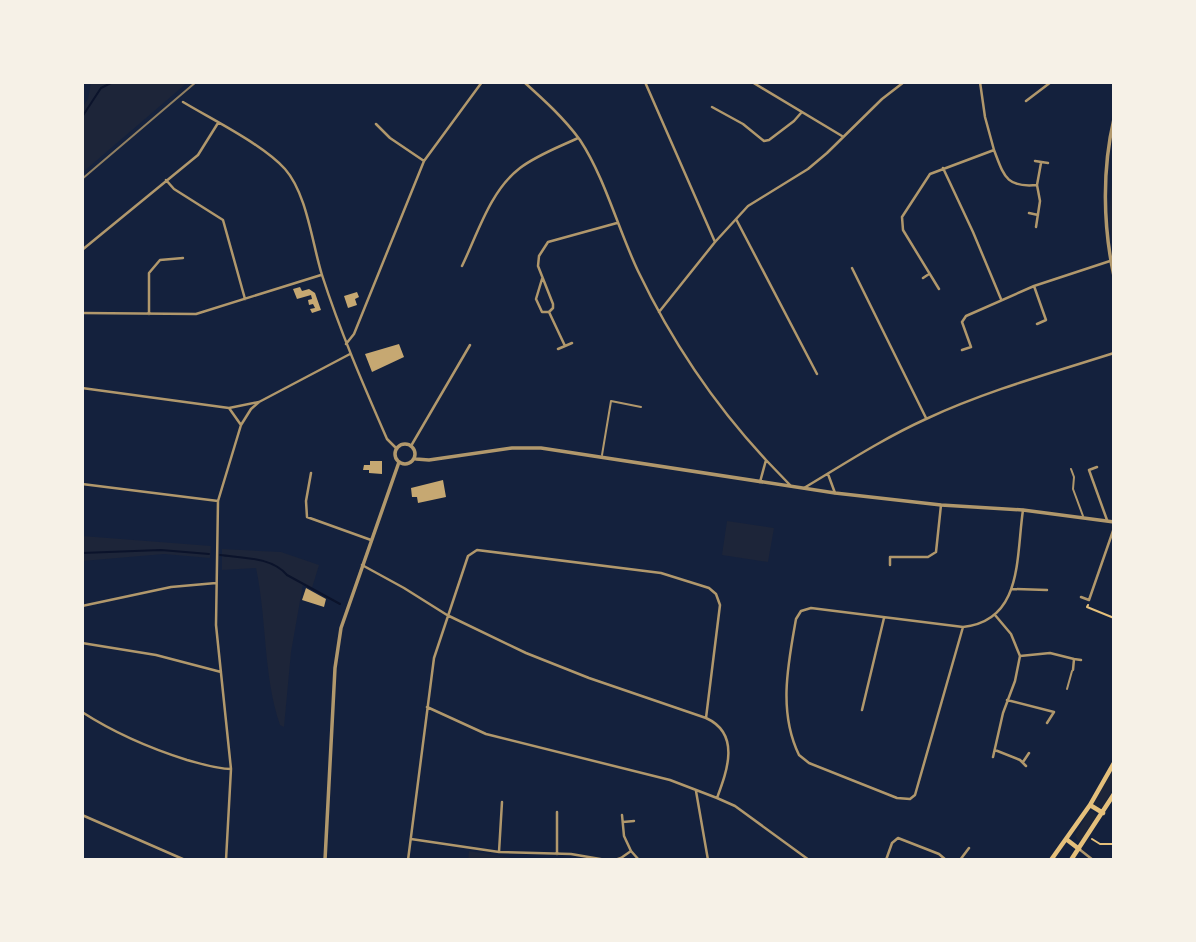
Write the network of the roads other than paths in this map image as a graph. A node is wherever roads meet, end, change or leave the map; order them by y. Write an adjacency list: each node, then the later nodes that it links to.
1 (482, 82): 20 (street)
2 (524, 82): 16 (street)
3 (645, 82): 32 (street)
4 (752, 82): 11 (street)
5 (904, 82): 15 (street)
6 (980, 82): 19 (street)
7 (1051, 82): 8 (street)
8 (1026, 101)
9 (183, 102): 13 (street)
10 (712, 107): 11 (street)
11 (801, 113): 15 (street)
12 (1114, 119): 18 (street)
13 (218, 123): 25 (street); 38 (street)
14 (376, 124): 20 (street)
15 (843, 137): 29 (street)
16 (578, 138): 30 (street); 36 (street)
17 (1114, 140): 18 (street)
18 (1109, 146): 35 (street)
19 (994, 150): 24 (street); 26 (street)
20 (424, 161): 52 (street)
21 (1035, 161): 22 (street)
22 (1041, 163): 23 (street); 26 (street)
23 (1048, 163)
24 (943, 168): 39 (street); 46 (street)
25 (166, 180): 33 (street); 45 (street)
26 (1037, 184): 28 (street)
27 (1029, 213): 28 (street)
28 (1038, 215): 31 (street)
29 (736, 219): 32 (street); 60 (street)
30 (617, 223): 42 (street); 48 (street)
31 (1035, 227)
32 (715, 242): 48 (street)
33 (82, 250)
34 (183, 258): 50 (street)
35 (1110, 261): 40 (street); 43 (street)
36 (462, 266)
37 (852, 268): 65 (street)
38 (322, 274): 45 (street); 52 (street)
39 (929, 274): 41 (street); 44 (street)
40 (1114, 276)
41 (923, 278)
42 (542, 279): 47 (street); 47 (street)
43 (1034, 286): 46 (street); 51 (street)
44 (939, 289)
45 (245, 299): 50 (street)
46 (1001, 299): 57 (street)
47 (549, 312): 55 (street)
48 (659, 312): 71 (street)
49 (82, 313): 50 (street)
50 (149, 314)
51 (1037, 324)
52 (346, 344): 59 (street)
53 (572, 344): 55 (street)
54 (470, 345): 67 (street)
55 (565, 346): 56 (street)
56 (558, 349)
57 (962, 350)
58 (1114, 353): 65 (street)
59 (350, 354): 62 (street); 68 (street)
60 (817, 374)
61 (82, 388): 64 (street)
62 (259, 402): 64 (street); 66 (street)
63 (641, 407): 69 (lane)
64 (229, 408): 66 (street)
65 (926, 419): 76 (street)
66 (241, 425): 82 (street)
67 (411, 446): 68 (street); 70 (street)
68 (396, 448): 72 (street)
69 (602, 456): 70 (street); 77 (street)
70 (416, 459): 72 (street)
71 (766, 460): 77 (street); 79 (street)
72 (399, 462): 89 (street)
73 (1097, 467): 86 (street)
74 (1071, 470): 85 (lane)
75 (311, 473): 89 (street)
76 (828, 474): 80 (street); 81 (street)
77 (760, 482): 79 (street)
78 (82, 484): 82 (street)
79 (791, 486): 80 (street)
80 (804, 488): 81 (street)
81 (835, 493): 83 (street)
82 (218, 501): 92 (street)
83 (941, 505): 84 (street); 91 (street)
84 (1023, 510): 85 (street); 93 (street)
85 (1083, 517): 86 (street)
86 (1107, 520): 87 (street)
87 (1114, 522)
88 (1114, 528): 95 (street)
89 (371, 540): 90 (street)
90 (362, 565): 97 (street); 143 (street)
91 (890, 565)
92 (216, 583): 96 (street); 106 (street)
93 (1012, 589): 94 (street); 98 (street)
94 (1047, 590)
95 (1081, 597)
96 (82, 606)
97 (447, 615): 109 (street); 114 (street); 114 (street)
98 (995, 615): 100 (street); 102 (street)
99 (884, 618): 100 (street); 100 (street); 110 (street)
100 (963, 627)
101 (82, 643): 106 (street)
102 (1020, 656): 103 (street); 108 (street)
103 (1074, 659): 104 (street); 105 (street)
104 (1081, 660)
105 (1073, 670): 107 (lane)
106 (221, 673): 122 (street)
107 (1067, 689)
108 (1007, 700): 112 (street); 116 (street)
109 (427, 706): 123 (street); 134 (street)
110 (862, 710)
111 (82, 712): 122 (street)
112 (1054, 712): 113 (street); 115 (street)
113 (1059, 713)
114 (706, 718): 125 (street)
115 (1047, 723)
116 (995, 750): 118 (street); 119 (street)
117 (1029, 753): 119 (street)
118 (993, 757)
119 (1022, 762): 121 (street)
120 (1114, 763): 127 (highway)
121 (1026, 766)
122 (230, 769): 142 (street)
123 (696, 790): 125 (street); 148 (street)
124 (1114, 794): 129 (highway)
125 (717, 798): 149 (street)
126 (502, 802): 139 (street)
127 (1090, 805): 129 (highway); 135 (highway)
128 (557, 812): 140 (street)
129 (1103, 813): 137 (highway)
130 (82, 815): 141 (street)
131 (622, 815): 133 (street)
132 (634, 821): 133 (street)
133 (623, 822): 138 (street)
134 (411, 839): 139 (street); 144 (street)
135 (1066, 839): 137 (highway); 153 (highway)
136 (968, 848): 152 (street)
137 (1079, 849): 154 (highway); 155 (street)
138 (631, 851): 146 (street); 147 (street)
139 (499, 852): 140 (street)
140 (557, 853): 145 (street)
141 (184, 860)
142 (226, 860)
143 (325, 860)
144 (408, 860)
145 (606, 860)
146 (615, 860)
147 (639, 860)
148 (708, 860)
149 (809, 860)
150 (886, 860): 151 (street)
151 (946, 860)
152 (960, 860)
153 (1051, 860)
154 (1071, 860)
155 (1093, 860)

